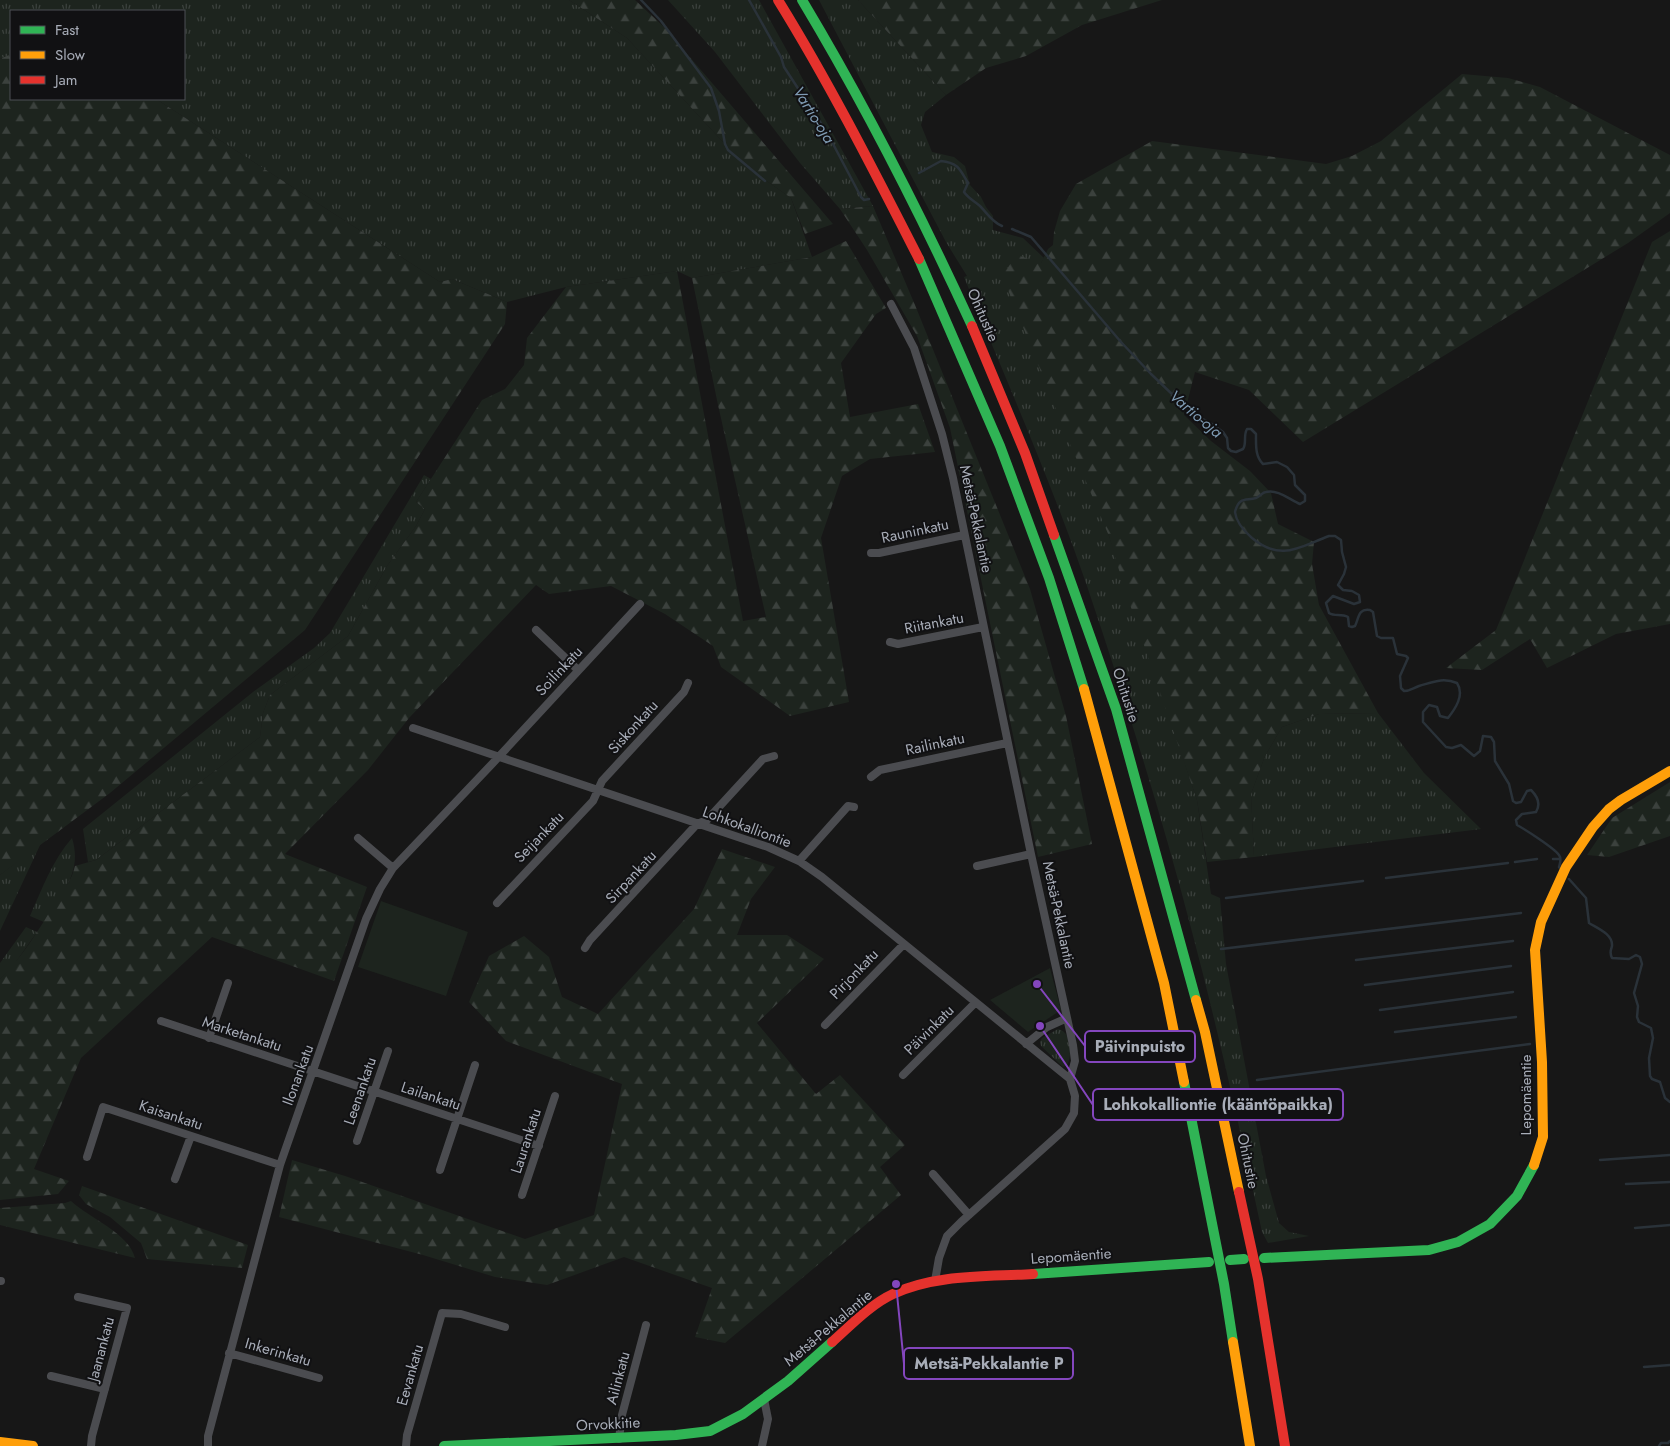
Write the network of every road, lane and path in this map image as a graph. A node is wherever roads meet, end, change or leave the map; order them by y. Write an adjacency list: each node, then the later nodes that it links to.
1 (778, 0): 76 (main road)
2 (802, 0): 77 (main road, Ohitustie)
3 (891, 304): 4 (street, Metsä-Pekkalantie)
4 (964, 535): 5 (street, Rauninkatu); 7 (street, Metsä-Pekkalantie)
5 (871, 553)
6 (640, 604): 10 (street, Soilinkatu)
7 (983, 627): 9 (street, Riitankatu); 13 (street, Metsä-Pekkalantie)
8 (536, 630): 10 (street)
9 (890, 642)
10 (578, 670): 15 (street, Soilinkatu)
11 (688, 683): 18 (street, Siskonkatu)
12 (413, 728): 15 (street, Lohkokalliontie)
13 (1007, 743): 17 (street, Railinkatu); 22 (street, Metsä-Pekkalantie)
14 (774, 756): 20 (street, Sirpankatu)
15 (498, 757): 18 (street, Lohkokalliontie); 25 (street, Ilonankatu)
16 (1670, 771): 54 (main road, Lepomäentie)
17 (871, 776)
18 (598, 789): 20 (street, Lohkokalliontie); 26 (street, Seijankatu)
19 (854, 807): 23 (street)
20 (697, 824): 23 (street, Lohkokalliontie); 28 (street, Sirpankatu)
21 (358, 838): 25 (street)
22 (1030, 854): 24 (street); 31 (street, Metsä-Pekkalantie)
23 (799, 861): 27 (street, Lohkokalliontie)
24 (977, 866)
25 (393, 868): 38 (street, Ilonankatu)
26 (498, 903)
27 (904, 944): 30 (street, Lohkokalliontie); 33 (street, Pirjonkatu)
28 (585, 948)
29 (228, 983): 34 (street)
30 (975, 1003): 35 (street, Lohkokalliontie); 39 (street, Päivinkatu)
31 (1067, 1018): 35 (street); 40 (street, Metsä-Pekkalantie)
32 (161, 1021): 34 (street, Marketankatu)
33 (825, 1025)
34 (209, 1038): 38 (street, Marketankatu)
35 (1026, 1044): 40 (street, Lohkokalliontie)
36 (388, 1051): 41 (street, Leenankatu)
37 (475, 1065): 43 (street)
38 (314, 1072): 41 (street, Lailankatu); 48 (street, Ilonankatu)
39 (903, 1075)
40 (1070, 1079): 53 (street, Metsä-Pekkalantie)
41 (374, 1092): 43 (street, Lailankatu); 45 (street, Leenankatu)
42 (556, 1096): 46 (street, Laurankatu)
43 (457, 1119): 46 (street, Lailankatu); 49 (street)
44 (191, 1136): 47 (street, Kaisankatu); 48 (street, Kaisankatu); 51 (street)
45 (357, 1141)
46 (539, 1146): 52 (street, Laurankatu)
47 (87, 1157)
48 (280, 1165): 62 (street, Ilonankatu)
49 (440, 1170)
50 (933, 1174): 53 (street)
51 (175, 1179)
52 (522, 1196)
53 (969, 1215): 58 (street, Metsä-Pekkalantie)
54 (1264, 1258)
55 (1230, 1260): 56 (main road)
56 (1244, 1260)
57 (1209, 1262): 58 (main road, Lepomäentie)
58 (935, 1281): 66 (main road, Metsä-Pekkalantie)
59 (78, 1298): 65 (street, Jaanankatu)
60 (646, 1325): 67 (street, Ailinkatu)
61 (505, 1327): 73 (street, Eevankatu)
62 (229, 1353): 64 (street, Inkerinkatu); 72 (street, Ilonankatu)
63 (51, 1376): 65 (street)
64 (319, 1378)
65 (104, 1390): 71 (street, Jaanankatu)
66 (764, 1399): 67 (main road, Orvokkitie); 75 (street)
67 (619, 1439): 69 (main road, Orvokkitie)
68 (0, 1442): 70 (main road)
69 (548, 1444): 74 (main road, Orvokkitie)
70 (33, 1446)
71 (90, 1446)
72 (208, 1446)
73 (406, 1446)
74 (444, 1446)
75 (762, 1446)
76 (1250, 1446)
77 (1285, 1446)

